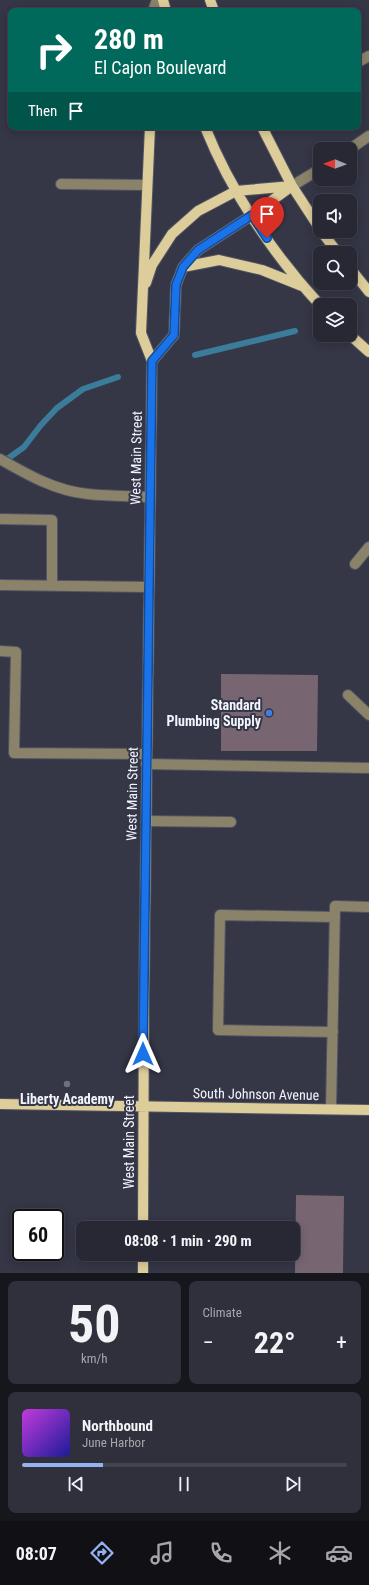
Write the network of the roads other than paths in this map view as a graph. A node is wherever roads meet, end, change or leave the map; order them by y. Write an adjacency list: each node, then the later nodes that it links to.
1 (150, 130): 8 (main road, West Main Street)
2 (206, 130): 10 (main road)
3 (264, 130): 9 (main road)
4 (369, 136): 5 (street)
5 (357, 144)
6 (313, 173): 9 (street)
7 (61, 184): 8 (street)
8 (147, 185): 16 (main road, West Main Street)
9 (292, 186): 10 (main road); 11 (main road); 12 (main road)
10 (236, 191): 11 (main road); 16 (main road)
11 (252, 215): 13 (main road); 15 (main road)
12 (313, 218)
13 (183, 267): 15 (main road); 21 (main road)
14 (357, 277): 17 (main road)
15 (302, 286): 18 (main road)
16 (142, 292): 21 (main road, West Main Street)
17 (369, 292)
18 (313, 298)
19 (357, 341): 20 (main road)
20 (369, 352)
21 (152, 361): 23 (main road, West Main Street)
22 (0, 460): 23 (street)
23 (149, 497): 29 (main road, West Main Street)
24 (0, 519): 27 (street)
25 (369, 547): 26 (street)
26 (355, 564)
27 (52, 584): 28 (street); 29 (street)
28 (0, 585)
29 (148, 586): 33 (main road, West Main Street)
30 (0, 652): 33 (street)
31 (348, 695): 32 (street)
32 (369, 716)
33 (146, 759): 34 (street); 35 (main road, West Main Street)
34 (369, 768)
35 (146, 821): 36 (street); 41 (main road, West Main Street)
36 (231, 822)
37 (369, 907): 38 (street)
38 (335, 917): 39 (street); 39 (street)
39 (333, 1032): 42 (street)
40 (0, 1104): 41 (main road, South Johnson Avenue)
41 (143, 1106): 42 (main road, South Johnson Avenue); 44 (main road, West Main Street)
42 (331, 1109): 43 (main road, South Johnson Avenue)
43 (369, 1110)
44 (143, 1221)
45 (143, 1261): 46 (main road)
46 (143, 1273)

